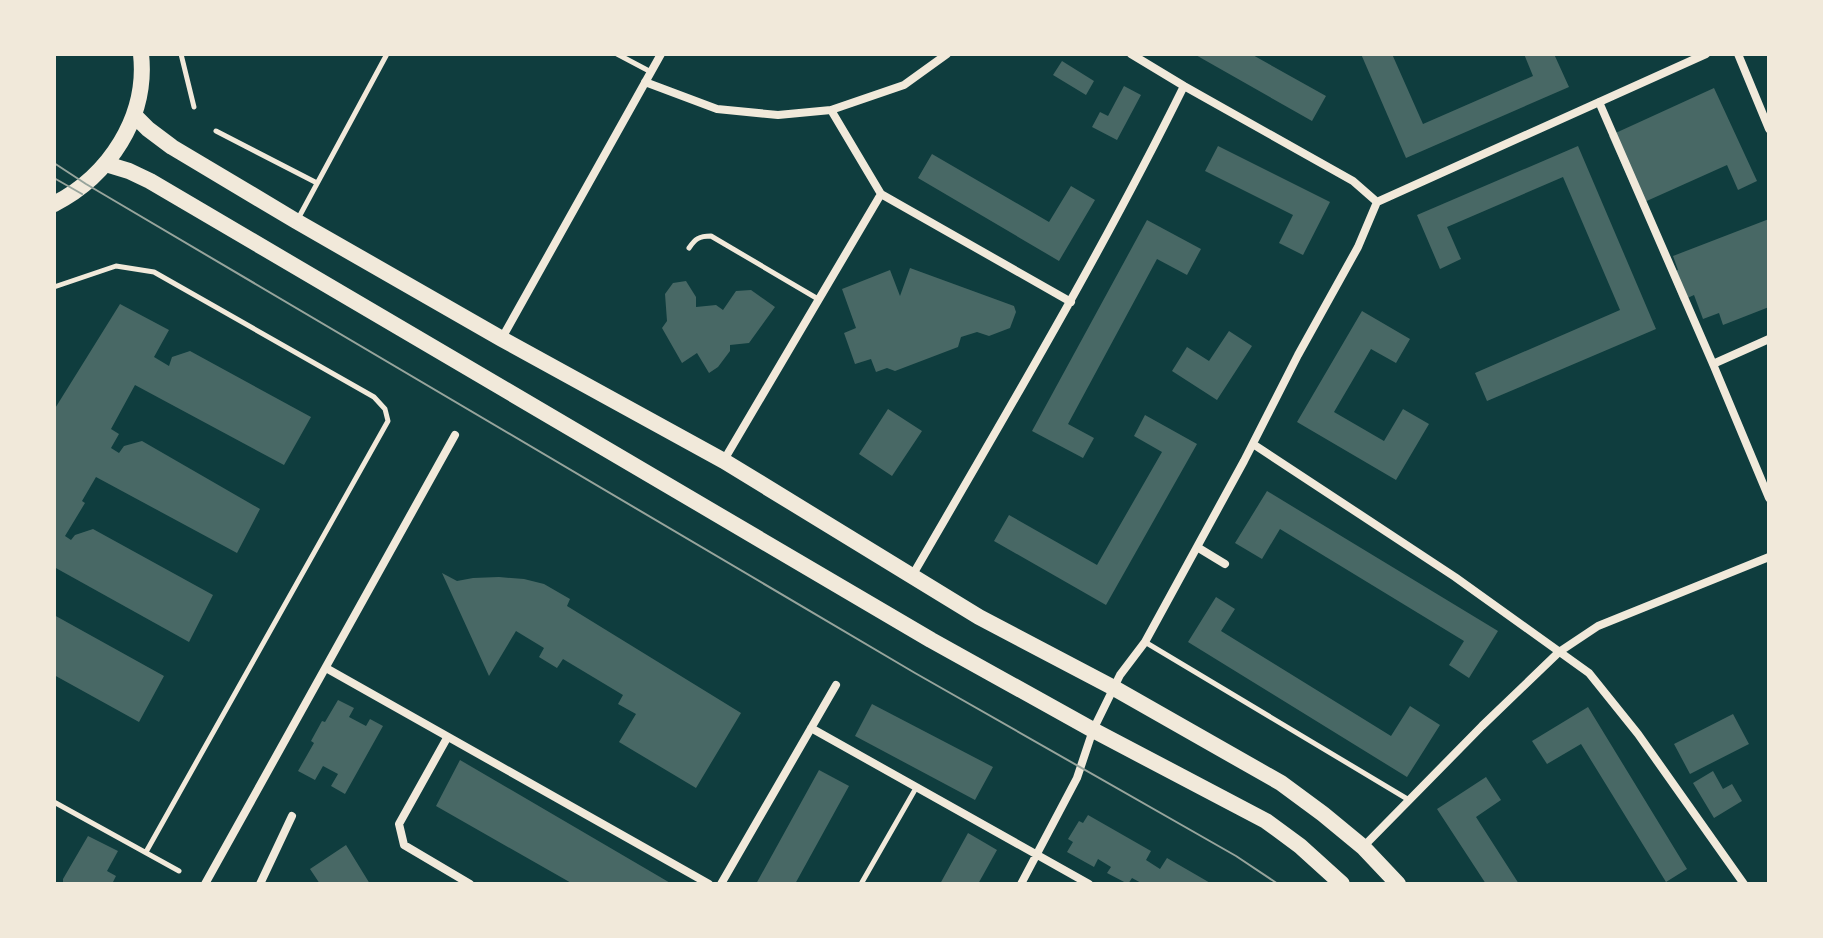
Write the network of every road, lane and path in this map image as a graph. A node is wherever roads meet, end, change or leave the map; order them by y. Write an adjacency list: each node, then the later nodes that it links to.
1 (141, 54): 16 (main road)
2 (181, 54): 14 (lane)
3 (387, 54): 20 (lane)
4 (617, 54): 10 (lane)
5 (661, 54): 10 (street)
6 (947, 54): 15 (street)
7 (1131, 54): 12 (street)
8 (1706, 54): 13 (street)
9 (1738, 54): 17 (street)
10 (651, 72): 11 (street)
11 (645, 82): 15 (street); 29 (street)
12 (1184, 86): 22 (street); 28 (street)
13 (1599, 102): 22 (street); 31 (street)
14 (194, 107)
15 (831, 110): 21 (street)
16 (134, 115): 19 (main road); 24 (main road)
17 (1769, 129)
18 (216, 131): 20 (lane)
19 (106, 164): 23 (main road); 46 (main road)
20 (317, 183): 24 (lane)
21 (881, 194): 27 (street); 28 (street)
22 (1377, 202): 33 (street)
23 (54, 204)
24 (296, 221): 29 (main road)
25 (689, 248): 27 (lane)
26 (54, 287): 53 (lane)
27 (818, 299): 34 (street)
28 (1071, 302): 39 (street)
29 (502, 339): 34 (main road)
30 (1769, 339): 31 (street)
31 (1713, 364): 35 (street)
32 (455, 435): 42 (street)
33 (1253, 444): 36 (street); 41 (street)
34 (724, 461): 39 (main road)
35 (1769, 498)
36 (1197, 547): 38 (street); 40 (street)
37 (1769, 557): 41 (street)
38 (1225, 564)
39 (912, 577): 44 (main road)
40 (1145, 642): 44 (street); 49 (lane)
41 (1559, 652): 49 (street); 66 (street)
42 (326, 668): 47 (street); 56 (street)
43 (836, 685): 45 (street)
44 (1114, 688): 46 (street); 52 (main road)
45 (811, 728): 48 (street); 60 (street)
46 (1093, 730): 54 (street); 64 (main road)
47 (447, 738): 58 (street); 59 (street)
48 (917, 787): 54 (street); 61 (lane)
49 (1409, 800): 52 (street)
50 (54, 802): 53 (lane)
51 (292, 816): 57 (street)
52 (1363, 847): 65 (main road)
53 (146, 852): 55 (lane)
54 (1036, 855): 62 (street); 63 (street)
55 (179, 871)
56 (205, 884)
57 (260, 884)
58 (470, 884)
59 (709, 884)
60 (721, 884)
61 (861, 884)
62 (1021, 884)
63 (1089, 884)
64 (1342, 884)
65 (1398, 884)
66 (1744, 884)

